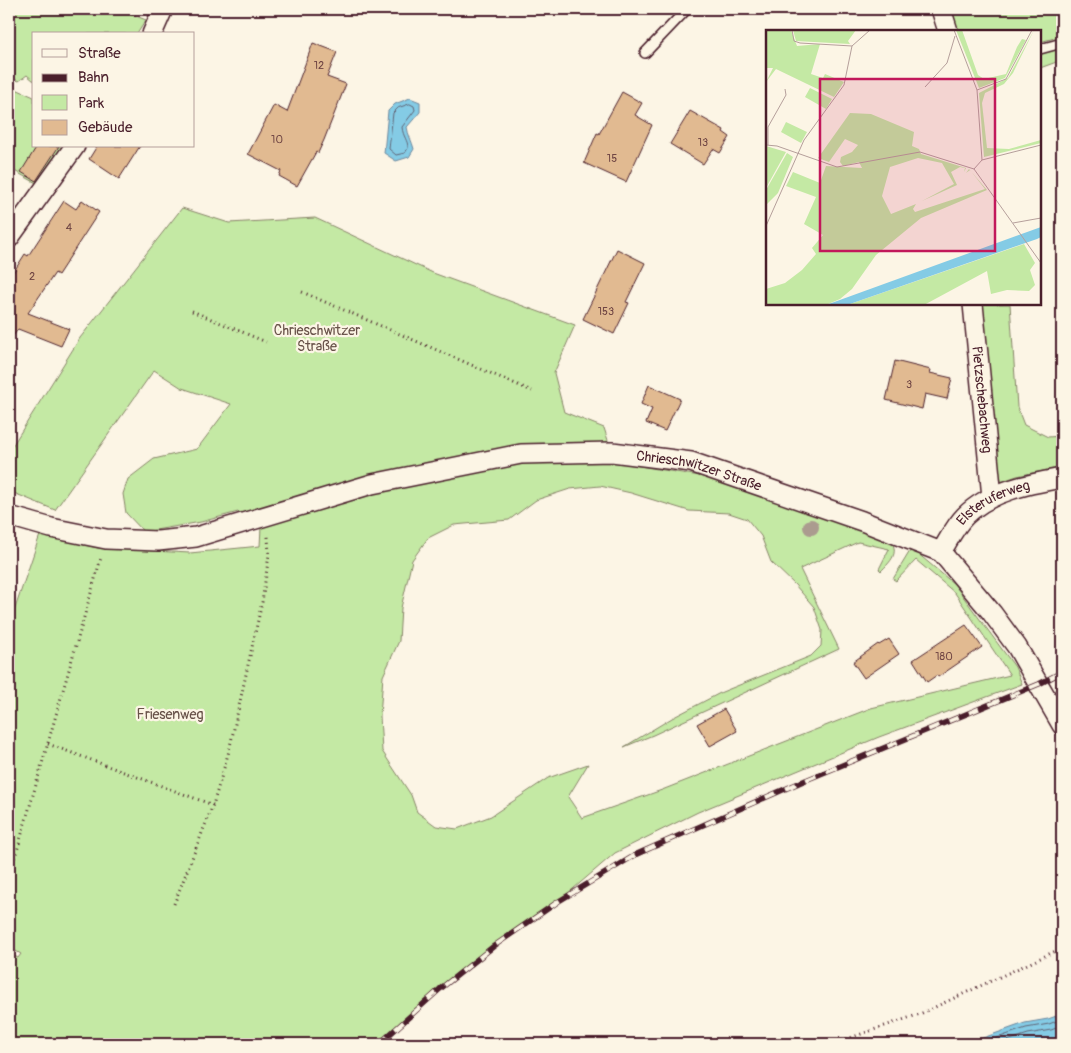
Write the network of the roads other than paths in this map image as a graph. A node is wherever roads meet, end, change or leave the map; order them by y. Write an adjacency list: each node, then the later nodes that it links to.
1 (163, 9): 5 (street)
2 (687, 9): 8 (lane)
3 (941, 9): 4 (street)
4 (948, 30)
5 (153, 32)
6 (1062, 43): 7 (lane)
7 (1041, 49)
8 (645, 53)
9 (73, 148): 10 (street)
10 (9, 238)
11 (973, 305): 13 (street, Pietzschebachweg)
12 (1062, 478): 13 (street, Elsteruferweg)
13 (992, 497): 15 (street, Elsteruferweg)
14 (9, 516): 15 (street, Chrieschwitzer Straße)
15 (941, 552): 16 (street, Chrieschwitzer Straße)
16 (1062, 725)

